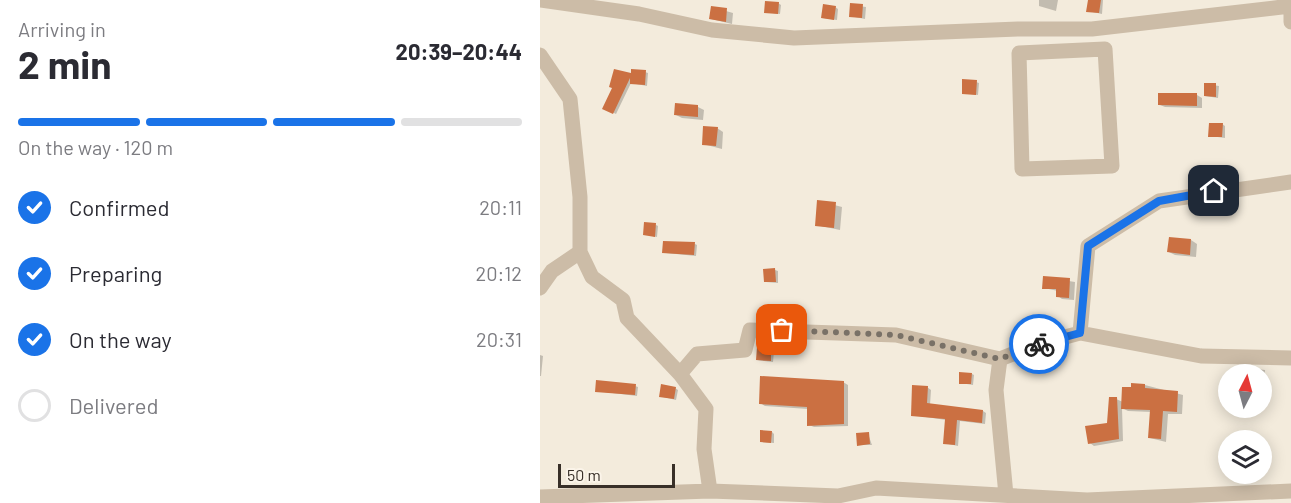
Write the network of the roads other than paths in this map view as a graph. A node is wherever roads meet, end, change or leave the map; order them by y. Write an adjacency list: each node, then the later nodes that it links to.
1 (540, 0): 2 (street)
2 (1291, 4): 3 (street)
3 (1291, 22)
4 (1019, 53): 4 (street)
5 (540, 55): 7 (street)
6 (1291, 182): 9 (street)
7 (580, 252): 8 (street); 12 (street)
8 (540, 288)
9 (1080, 333): 10 (street); 11 (street)
10 (1291, 358)
11 (1000, 359): 12 (street); 15 (street)
12 (680, 374): 13 (street)
13 (710, 491): 15 (street); 16 (street)
14 (1291, 491): 15 (street)
15 (1006, 495)
16 (540, 498)

